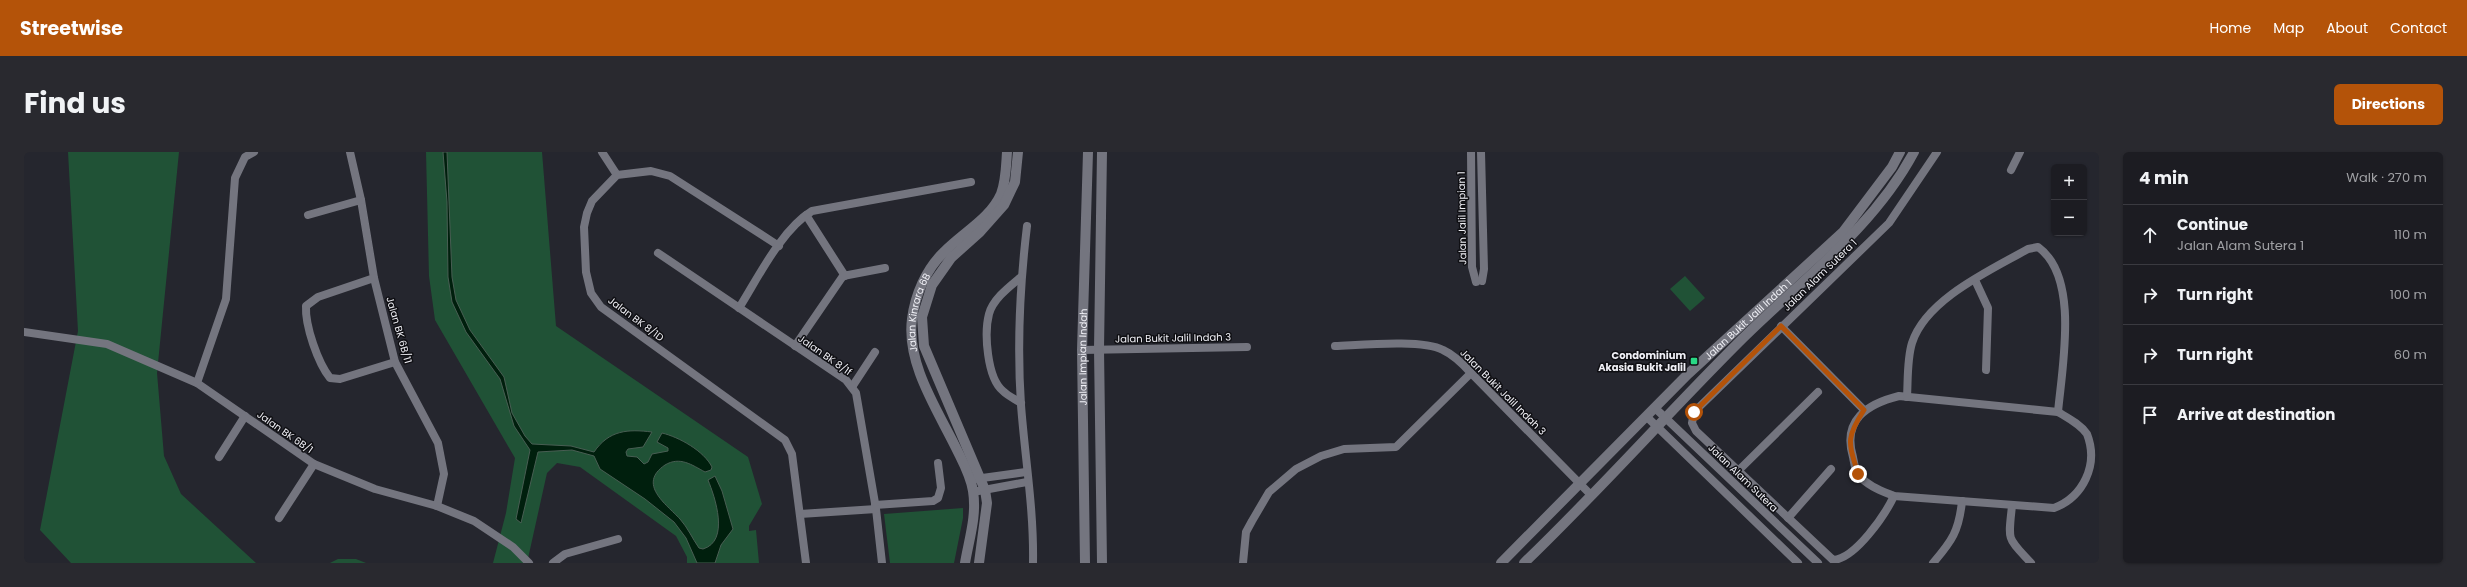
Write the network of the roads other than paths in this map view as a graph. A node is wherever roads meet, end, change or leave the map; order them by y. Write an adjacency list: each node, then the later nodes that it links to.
1 (254, 152): 42 (street)
2 (350, 152): 17 (street, Jalan BK 6B/11)
3 (602, 152): 15 (street)
4 (1007, 152): 61 (street, Jalan Kinrara 6B)
5 (1018, 152): 60 (street, Jalan Kinrara 6B)
6 (1088, 152): 37 (street, Jalan Impian Indah)
7 (1102, 152): 36 (street, Jalan Impian Indah)
8 (1471, 152): 24 (street, Jalan Jalil Impian 1)
9 (1481, 152): 23 (street, Jalan Jalil Impian 1)
10 (1900, 152): 47 (street, Jalan Bukit Jalil Indah 1)
11 (1914, 152): 52 (street, Jalan Bukit Jalil Indah 1)
12 (1937, 152): 31 (street, Jalan Alam Sutera 1)
13 (2020, 152): 14 (street)
14 (2010, 170)
15 (617, 175): 21 (street); 72 (street, Jalan BK 8/1D)
16 (971, 182): 19 (street)
17 (361, 200): 18 (street); 28 (street, Jalan BK 6B/11)
18 (308, 215)
19 (806, 215): 21 (street); 26 (street)
20 (1027, 226): 27 (street)
21 (778, 246): 30 (street)
22 (658, 253): 30 (street, Jalan BK 8/1f)
23 (1484, 263): 24 (street); 24 (street, Jalan Jalil Impian 1)
24 (1472, 264)
25 (885, 268): 26 (street)
26 (845, 276): 33 (street)
27 (1021, 277): 46 (street); 46 (street)
28 (374, 278): 39 (street, Jalan BK 6B/11); 39 (street)
29 (1975, 280): 40 (street); 45 (street); 49 (street)
30 (739, 308): 33 (street, Jalan BK 8/1f)
31 (1781, 326): 48 (street); 58 (street, Jalan Alam Sutera 1)
32 (24, 332): 42 (street, Jalan BK 6B/1)
33 (795, 346): 43 (street, Jalan BK 8/1f)
34 (1335, 346): 41 (street, Jalan Bukit Jalil Indah 3)
35 (1247, 347): 36 (street, Jalan Bukit Jalil Indah 3)
36 (1098, 349): 37 (street, Jalan Bukit Jalil Indah 3); 86 (street, Jalan Impian Indah)
37 (1082, 350): 85 (street, Jalan Impian Indah)
38 (875, 352): 43 (street)
39 (395, 362): 69 (street, Jalan BK 6B/11)
40 (1986, 370)
41 (1472, 373): 63 (street, Jalan Bukit Jalil Indah 3); 87 (street)
42 (197, 383): 50 (street, Jalan BK 6B/1)
43 (852, 387): 71 (street, Jalan BK 8/1f)
44 (1818, 392): 58 (street)
45 (1907, 397): 48 (street); 49 (street)
46 (1021, 403): 59 (street)
47 (1655, 408): 51 (street, Jalan Bukit Jalil Indah 1); 52 (street, Jalan Alam Sutera)
48 (1864, 410): 67 (street)
49 (2058, 412): 70 (street)
50 (245, 416): 54 (street); 56 (street, Jalan BK 6B/1)
51 (1647, 417): 53 (street); 63 (street, Jalan Bukit Jalil Indah 1)
52 (1665, 417): 53 (street, Jalan Bukit Jalil Indah 1); 91 (street, Jalan Alam Sutera)
53 (1657, 427): 66 (street, Jalan Bukit Jalil Indah 1); 90 (street)
54 (219, 456)
55 (938, 463): 71 (street)
56 (314, 464): 69 (street, Jalan BK 6B/1); 73 (street)
57 (1831, 469): 74 (street)
58 (1738, 471): 74 (street)
59 (1026, 472): 60 (street); 62 (street)
60 (982, 477): 61 (street); 64 (street, Jalan Kinrara 6B)
61 (970, 480): 65 (street, Jalan Kinrara 6B)
62 (1027, 482): 64 (street); 84 (street)
63 (1580, 484): 66 (street, Jalan Bukit Jalil Indah 3); 76 (street, Jalan Bukit Jalil Indah 1)
64 (985, 490): 65 (street); 83 (street, Jalan Kinrara 6B)
65 (973, 492): 82 (street, Jalan Kinrara 6B)
66 (1590, 494): 77 (street, Jalan Bukit Jalil Indah 1)
67 (1894, 496): 68 (street); 74 (street)
68 (1962, 501): 70 (street); 92 (street)
69 (437, 506): 78 (street, Jalan BK 6B/1)
70 (2012, 506): 93 (street)
71 (875, 507): 72 (street); 81 (street, Jalan BK 8/1f)
72 (800, 514): 80 (street, Jalan BK 8/1D)
73 (279, 518)
74 (1788, 518)
75 (618, 539): 79 (street)
76 (1522, 544): 77 (street); 88 (street, Jalan Bukit Jalil Indah 1)
77 (1532, 555): 89 (street, Jalan Bukit Jalil Indah 1)
78 (529, 563)
79 (553, 563)
80 (806, 563)
81 (882, 563)
82 (965, 563)
83 (979, 563)
84 (1033, 563)
85 (1086, 563)
86 (1102, 563)
87 (1243, 563)
88 (1501, 563)
89 (1524, 563)
90 (1798, 563)
91 (1818, 563)
92 (1933, 563)
93 (2031, 563)

